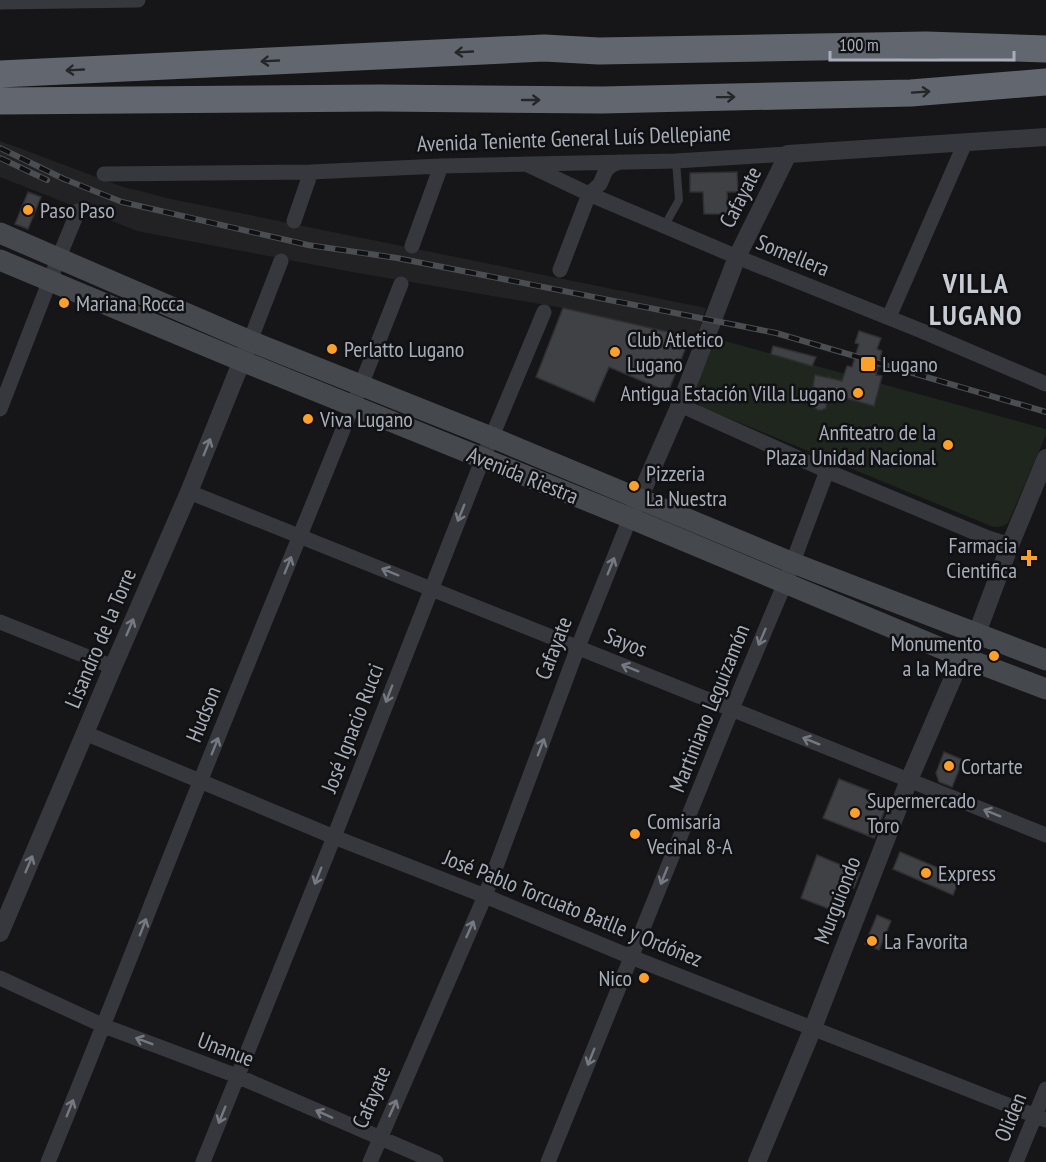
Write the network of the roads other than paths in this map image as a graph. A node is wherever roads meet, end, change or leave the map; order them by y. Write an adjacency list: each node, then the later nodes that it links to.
1 (138, 0): 2 (street)
2 (0, 2)
3 (1046, 49): 4 (highway, one-way to 4)
4 (0, 74)
5 (1046, 82): 6 (highway, one-way to 5)
6 (0, 101)
7 (1046, 137): 8 (street, Avenida Teniente General Luís Dellepiane)
8 (965, 143): 9 (street, Avenida Teniente General Luís Dellepiane); 30 (street)
9 (788, 154): 10 (street, Avenida Teniente General Luís Dellepiane); 23 (street, Cafayate)
10 (676, 161): 11 (street, Avenida Teniente General Luís Dellepiane); 19 (lane)
11 (620, 162): 12 (street, Avenida Teniente General Luís Dellepiane); 16 (street)
12 (526, 164): 13 (street, Avenida Teniente General Luís Dellepiane); 16 (street, Somellera)
13 (441, 166): 14 (street, Avenida Teniente General Luís Dellepiane); 21 (street)
14 (310, 172): 15 (street, Avenida Teniente General Luís Dellepiane); 18 (street)
15 (104, 174)
16 (589, 194): 19 (street, Somellera); 26 (street)
17 (78, 212): 22 (street)
18 (294, 220)
19 (665, 225): 23 (street, Somellera)
20 (0, 233): 22 (main road, Avenida Riestra)
21 (412, 246)
22 (58, 257): 27 (street); 31 (main road, Avenida Riestra)
23 (737, 257): 30 (street, Somellera); 35 (street, Cafayate)
24 (0, 260): 27 (main road, Avenida Riestra)
25 (280, 261): 31 (street)
26 (560, 270)
27 (50, 280): 32 (main road, Avenida Riestra); 37 (street)
28 (400, 284): 34 (street, Hudson)
29 (544, 312): 38 (street, José Ignacio Rucci)
30 (889, 317): 33 (street, Somellera)
31 (250, 341): 32 (street, Lisandro de la Torre); 34 (main road, Avenida Riestra)
32 (242, 361): 36 (main road, Avenida Riestra); 42 (street, Lisandro de la Torre, one-way to 32)
33 (1046, 384)
34 (362, 385): 36 (street, Hudson); 38 (main road, Avenida Riestra)
35 (680, 405): 41 (street); 43 (street, Cafayate)
36 (352, 406): 40 (main road, Avenida Riestra); 45 (street, Hudson)
37 (0, 409)
38 (491, 437): 40 (street, José Ignacio Rucci); 43 (main road, Avenida Riestra)
39 (1046, 458): 46 (street, Murguiondo)
40 (483, 459): 44 (main road, Avenida Riestra); 49 (street, José Ignacio Rucci, one-way to 49)
41 (827, 471): 46 (street); 47 (street, Martiniano Leguizamón)
42 (189, 492): 45 (street, Sayos); 55 (street, Lisandro de la Torre, one-way to 42)
43 (639, 498): 44 (street, Cafayate); 47 (main road, Avenida Riestra)
44 (630, 518): 48 (main road, Avenida Riestra); 52 (street, Cafayate, one-way to 44)
45 (300, 536): 49 (street, Sayos, one-way to 45); 60 (street, Hudson, one-way to 45)
46 (1010, 545): 51 (street, Murguiondo)
47 (793, 563): 48 (street, Martiniano Leguizamón); 51 (main road, Avenida Riestra)
48 (785, 583): 53 (main road, Avenida Riestra); 57 (street, Martiniano Leguizamón, one-way to 57)
49 (430, 589): 52 (street, Sayos); 62 (street, José Ignacio Rucci, one-way to 62)
50 (0, 622): 55 (street)
51 (977, 633): 53 (street, Murguiondo); 54 (main road, Avenida Riestra)
52 (578, 647): 57 (street, Sayos, one-way to 52); 63 (street, Cafayate, one-way to 52)
53 (962, 657): 56 (main road, Avenida Riestra); 59 (street, Murguiondo)
54 (1046, 660)
55 (113, 667): 58 (street, Lisandro de la Torre)
56 (1046, 688)
57 (732, 709): 59 (street, Sayos, one-way to 57); 65 (street, Martiniano Leguizamón, one-way to 65)
58 (86, 733): 60 (street, José Pablo Torcuato Batlle y Ordóñez); 64 (street, Lisandro de la Torre, one-way to 58)
59 (909, 780): 61 (street, Sayos, one-way to 59); 68 (street, Murguiondo)
60 (200, 782): 62 (street, José Pablo Torcuato Batlle y Ordóñez); 67 (street, Hudson, one-way to 60)
61 (1046, 835)
62 (334, 837): 63 (street, José Pablo Torcuato Batlle y Ordóñez); 69 (street, José Ignacio Rucci, one-way to 69)
63 (485, 896): 65 (street, José Pablo Torcuato Batlle y Ordóñez); 72 (street, Cafayate, one-way to 63)
64 (2, 922)
65 (631, 957): 68 (street, José Pablo Torcuato Batlle y Ordóñez); 77 (street, Martiniano Leguizamón, one-way to 77)
66 (0, 978): 67 (street, Unanue)
67 (104, 1026): 69 (street, Unanue, one-way to 67); 73 (street, Hudson, one-way to 67)
68 (813, 1028): 71 (street, José Pablo Torcuato Batlle y Ordóñez); 78 (street, Murguiondo)
69 (237, 1076): 72 (street, Unanue, one-way to 69); 74 (street, José Ignacio Rucci, one-way to 74)
70 (1046, 1089): 71 (street, Oliden)
71 (1041, 1118): 79 (street, Oliden)
72 (379, 1138): 75 (street, Cafayate); 76 (street, Unanue)
73 (48, 1162)
74 (204, 1162)
75 (370, 1162)
76 (436, 1162)
77 (548, 1162)
78 (757, 1162)
79 (1016, 1162)

